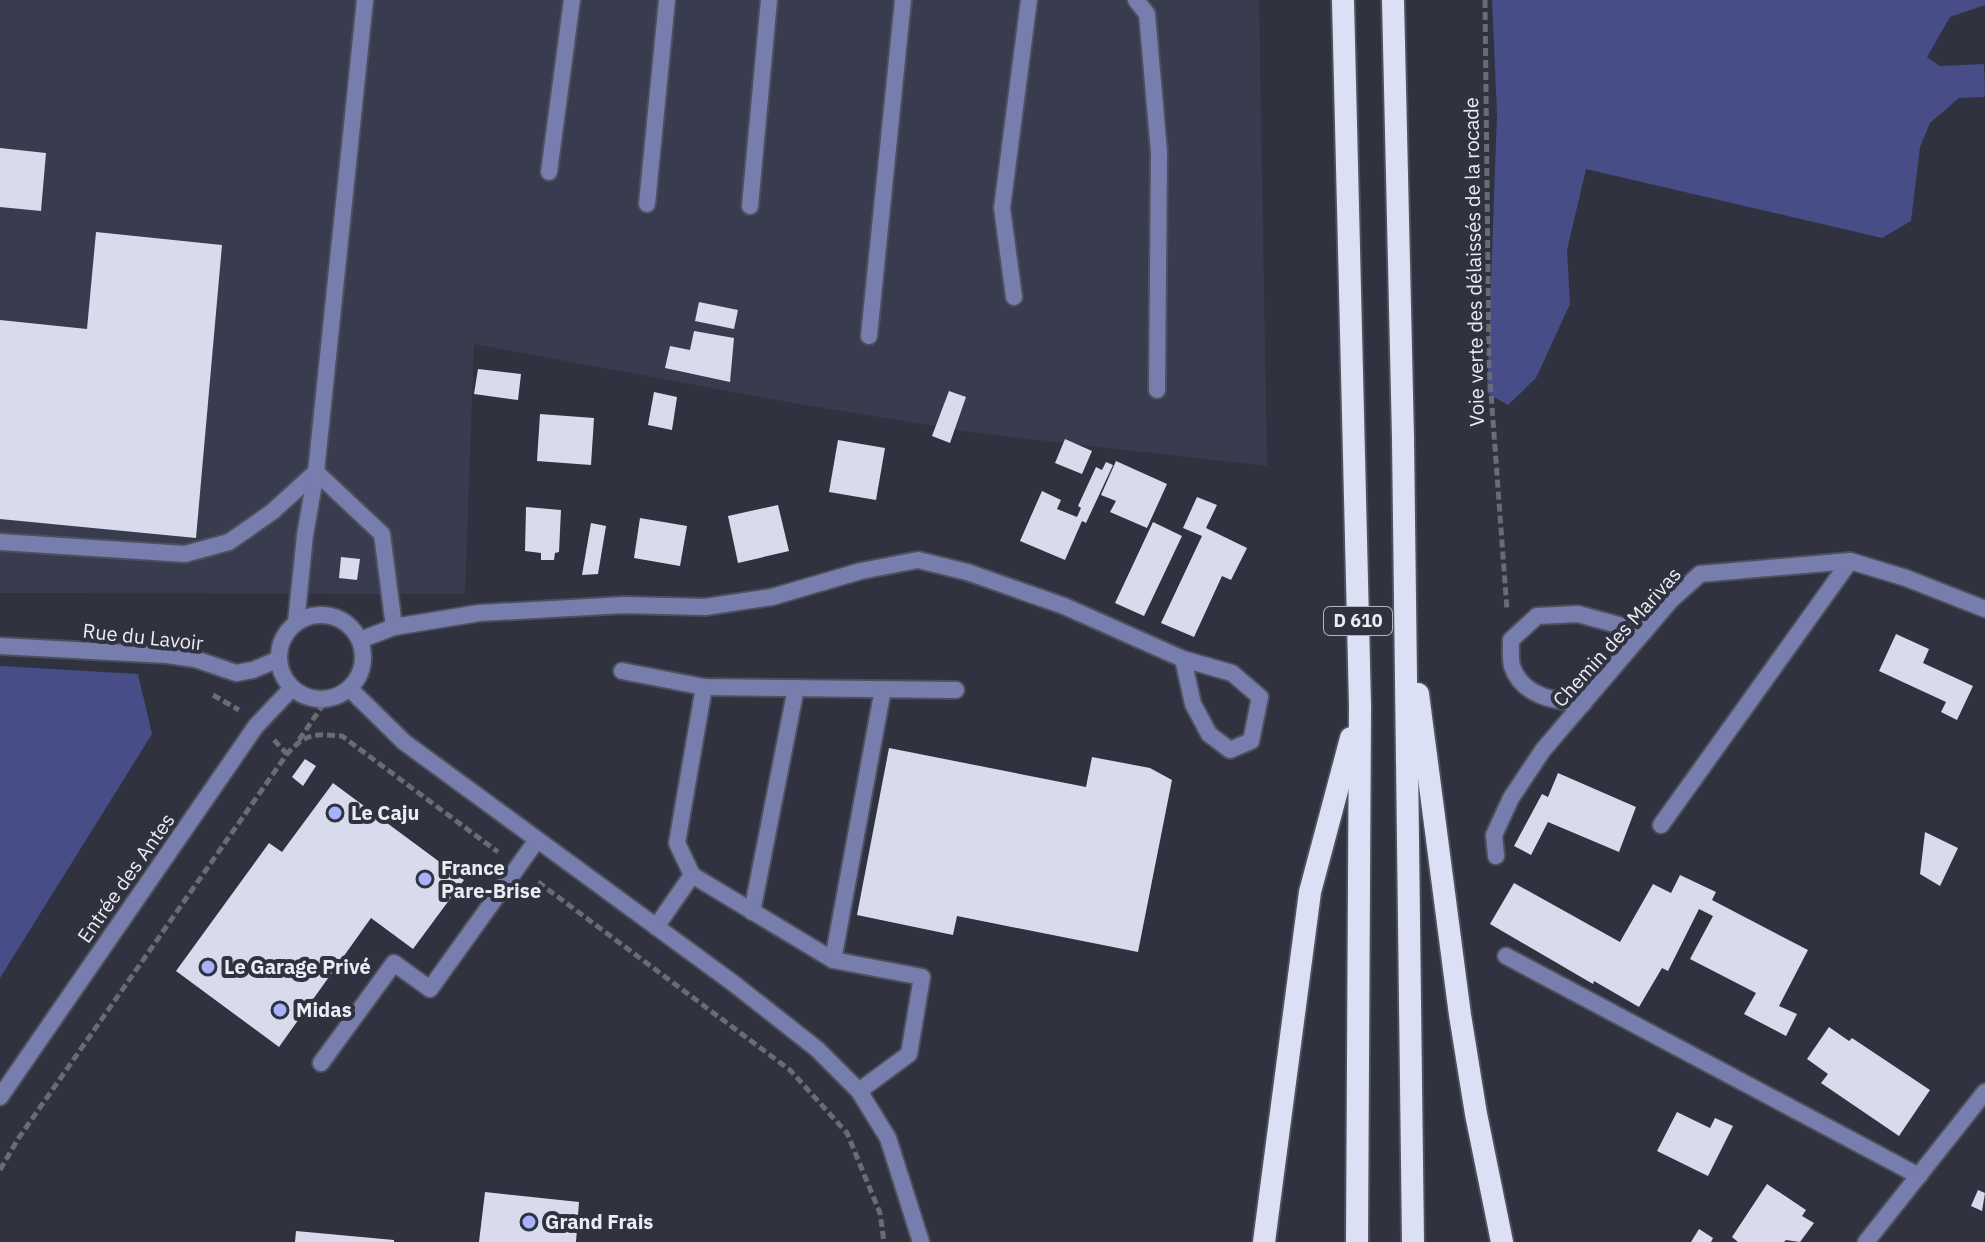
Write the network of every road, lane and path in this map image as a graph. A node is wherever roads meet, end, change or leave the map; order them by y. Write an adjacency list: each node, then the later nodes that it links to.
1 (365, 0): 17 (street)
2 (572, 0): 11 (street)
3 (667, 0): 12 (street)
4 (769, 0): 13 (street)
5 (903, 0): 15 (street)
6 (1029, 0): 14 (street)
7 (1136, 0): 16 (street)
8 (1343, 0): 40 (highway, D 610)
9 (1393, 0): 20 (highway, D 610)
10 (1485, 0): 22 (path, Voie verte des délaissés de la rocade)
11 (549, 172)
12 (647, 204)
13 (750, 206)
14 (1014, 297)
15 (869, 336)
16 (1157, 390)
17 (316, 472): 18 (street); 23 (street); 24 (street)
18 (0, 542)
19 (1850, 561): 21 (street, Chemin des Marivas); 25 (street, Chemin des Marivas); 44 (street)
20 (1405, 595): 60 (highway, D 610); 61 (highway)
21 (1985, 609)
22 (1508, 619)
23 (296, 623): 26 (street); 28 (street)
24 (394, 627): 26 (street); 29 (street)
25 (1644, 632): 39 (street, Chemin des Marivas); 39 (street)
26 (360, 640): 34 (street)
27 (0, 646): 28 (street, Rue du Lavoir)
28 (279, 659): 32 (street)
29 (1183, 659): 29 (street)
30 (622, 671): 31 (street)
31 (704, 687): 33 (street); 47 (street)
32 (292, 688): 38 (street); 41 (street, Entrée des Antes)
33 (796, 688): 35 (street); 48 (street)
34 (350, 689): 38 (street); 45 (street)
35 (883, 689): 37 (street); 51 (street)
36 (206, 690): 41 (path)
37 (956, 690)
38 (327, 699): 42 (path)
39 (1583, 704): 46 (street, Chemin des Marivas)
40 (1360, 705): 58 (highway); 59 (highway, D 610)
41 (256, 726): 43 (path); 55 (street, Entrée des Antes)
42 (298, 741)
43 (287, 754)
44 (1661, 825)
45 (537, 840): 49 (street); 52 (street)
46 (1496, 856)
47 (692, 875): 48 (street); 49 (street)
48 (752, 912): 51 (street)
49 (656, 927): 53 (street)
50 (1506, 956): 56 (street)
51 (833, 960): 53 (street)
52 (321, 1063)
53 (859, 1091): 57 (street)
54 (1985, 1092): 56 (street)
55 (0, 1097)
56 (1919, 1176): 62 (street)
57 (921, 1242)
58 (1264, 1242)
59 (1357, 1242)
60 (1413, 1242)
61 (1502, 1242)
62 (1866, 1242)

